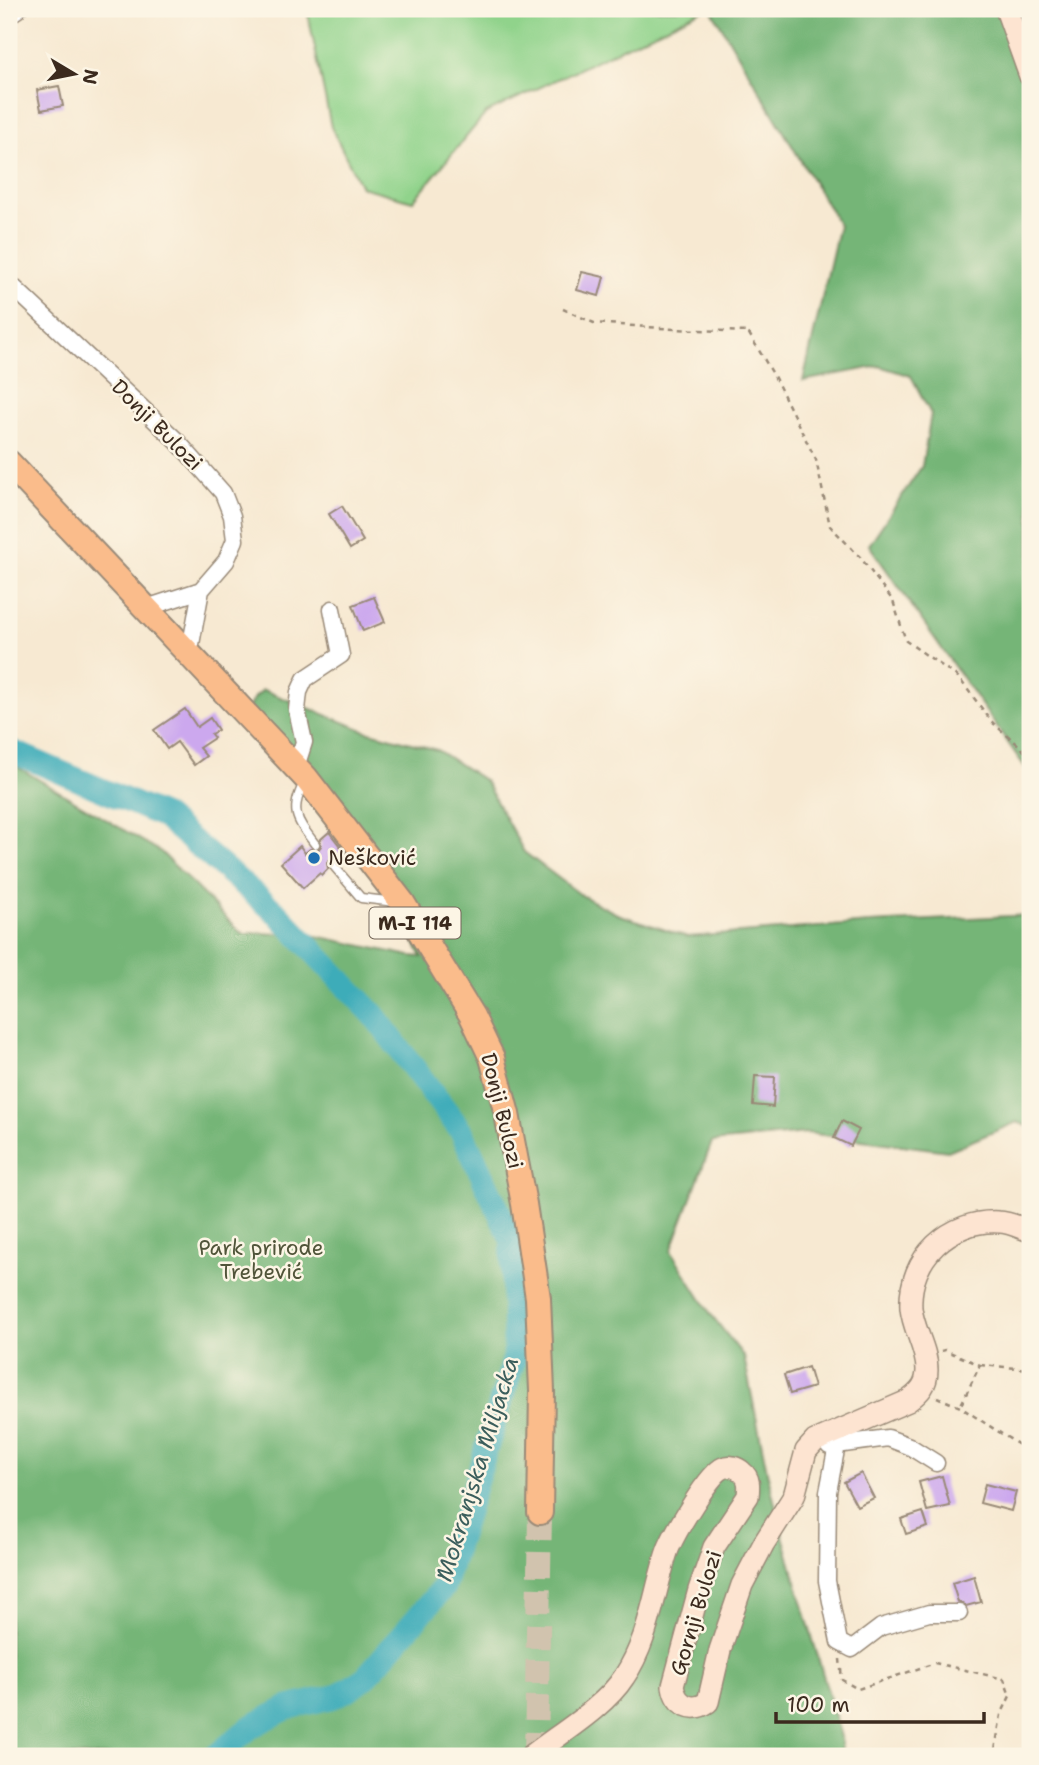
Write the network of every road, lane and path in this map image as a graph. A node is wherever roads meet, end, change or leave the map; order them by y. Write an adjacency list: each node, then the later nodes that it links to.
1 (18, 9): 3 (street)
2 (1006, 9): 4 (street)
3 (9, 15)
4 (1030, 76)
5 (9, 283): 8 (street, Donji Bulozi)
6 (563, 309): 12 (path)
7 (9, 463): 9 (main road, Donji Bulozi / M-I 114)
8 (201, 590): 9 (street); 11 (street)
9 (146, 608): 11 (main road, Donji Bulozi / M-I 114)
10 (332, 609): 13 (street)
11 (190, 655): 13 (main road, Donji Bulozi / M-I 114)
12 (1030, 760)
13 (301, 773): 14 (lane); 16 (main road, Donji Bulozi / M-I 114)
14 (315, 844)
15 (333, 865): 16 (lane)
16 (402, 901): 27 (main road, Donji Bulozi / M-I 114)
17 (1030, 1231): 18 (street)
18 (925, 1358): 19 (path); 21 (street)
19 (980, 1364): 20 (path); 22 (path)
20 (1030, 1369)
21 (921, 1391): 22 (path); 24 (street)
22 (960, 1407): 25 (path)
23 (837, 1445): 24 (street); 26 (street); 29 (street)
24 (806, 1451): 30 (street, Gornji Bulozi)
25 (1030, 1452)
26 (936, 1463)
27 (540, 1512)
28 (959, 1613): 29 (street)
29 (839, 1642): 31 (path)
30 (531, 1756)
31 (994, 1756)

